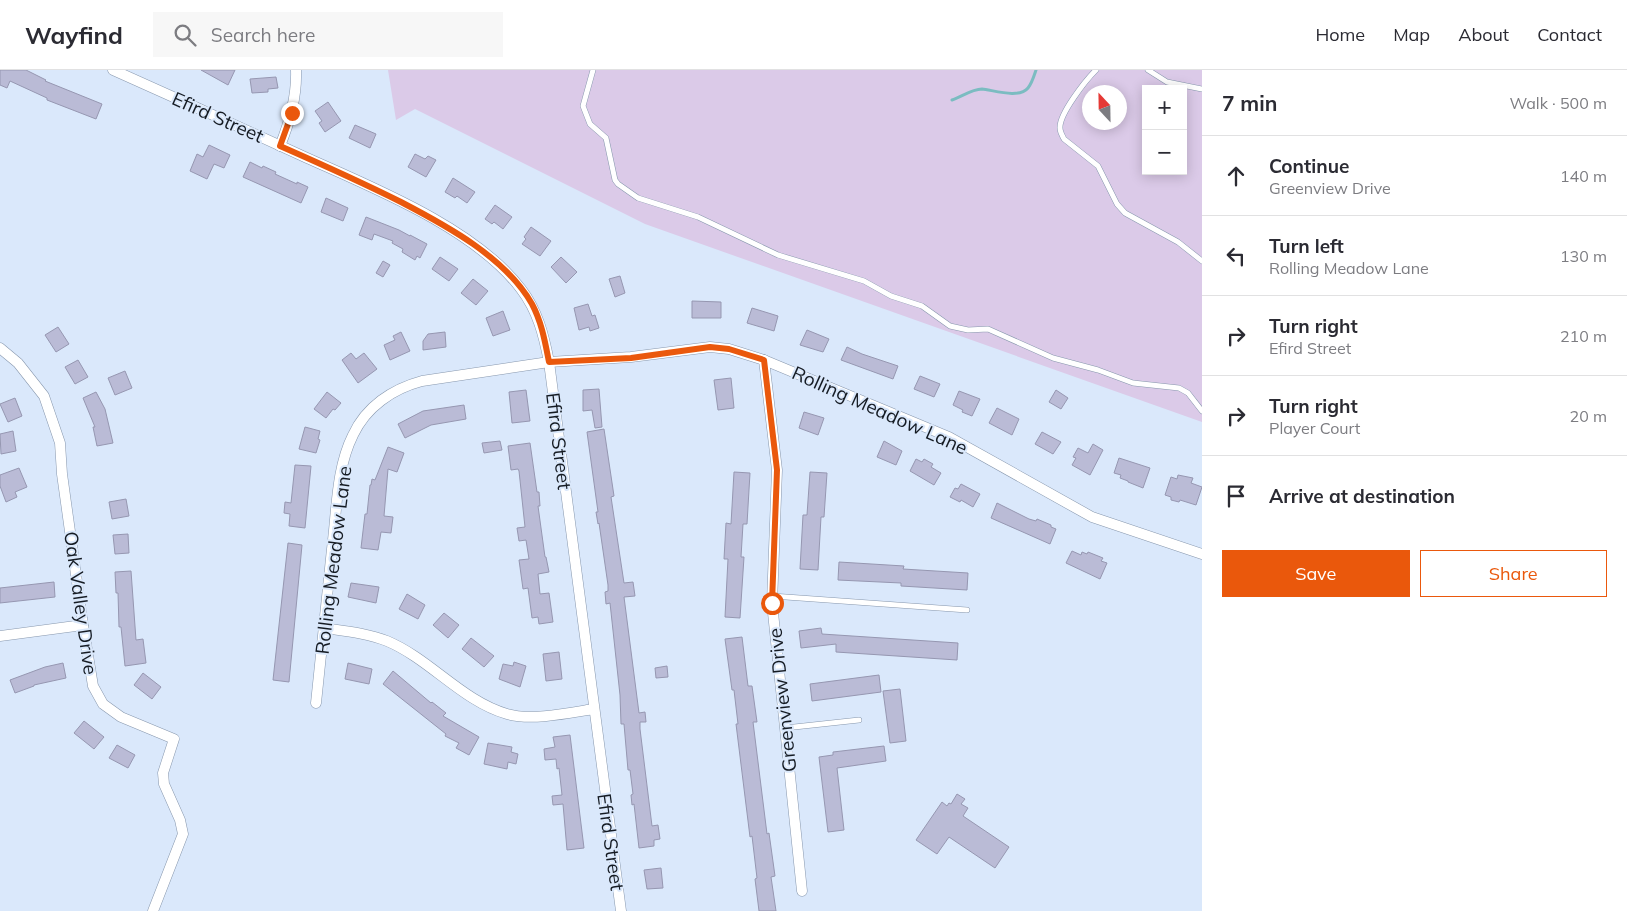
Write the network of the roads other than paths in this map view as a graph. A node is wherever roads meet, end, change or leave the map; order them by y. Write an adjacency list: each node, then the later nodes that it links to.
1 (113, 70): 7 (street, Efird Street)
2 (296, 70): 7 (street)
3 (593, 70): 12 (lane)
4 (1096, 70): 8 (lane)
5 (1148, 70): 6 (lane)
6 (1202, 88)
7 (280, 146): 11 (street, Efird Street)
8 (1202, 261)
9 (0, 348): 16 (street, Oak Valley Drive)
10 (764, 360): 11 (street, Rolling Meadow Lane); 13 (street, Rolling Meadow Lane); 14 (street, Greenview Drive)
11 (549, 362): 17 (street, Rolling Meadow Lane); 20 (street, Efird Street)
12 (1202, 411)
13 (1202, 554)
14 (772, 596): 15 (lane); 22 (street, Greenview Drive)
15 (967, 610)
16 (83, 625): 18 (street); 24 (street, Oak Valley Drive)
17 (324, 628): 19 (street, Rolling Meadow Lane); 20 (street)
18 (0, 636)
19 (316, 702)
20 (594, 708): 25 (street, Efird Street)
21 (859, 720): 22 (lane)
22 (785, 728): 23 (street, Greenview Drive)
23 (802, 891)
24 (153, 911)
25 (621, 911)

